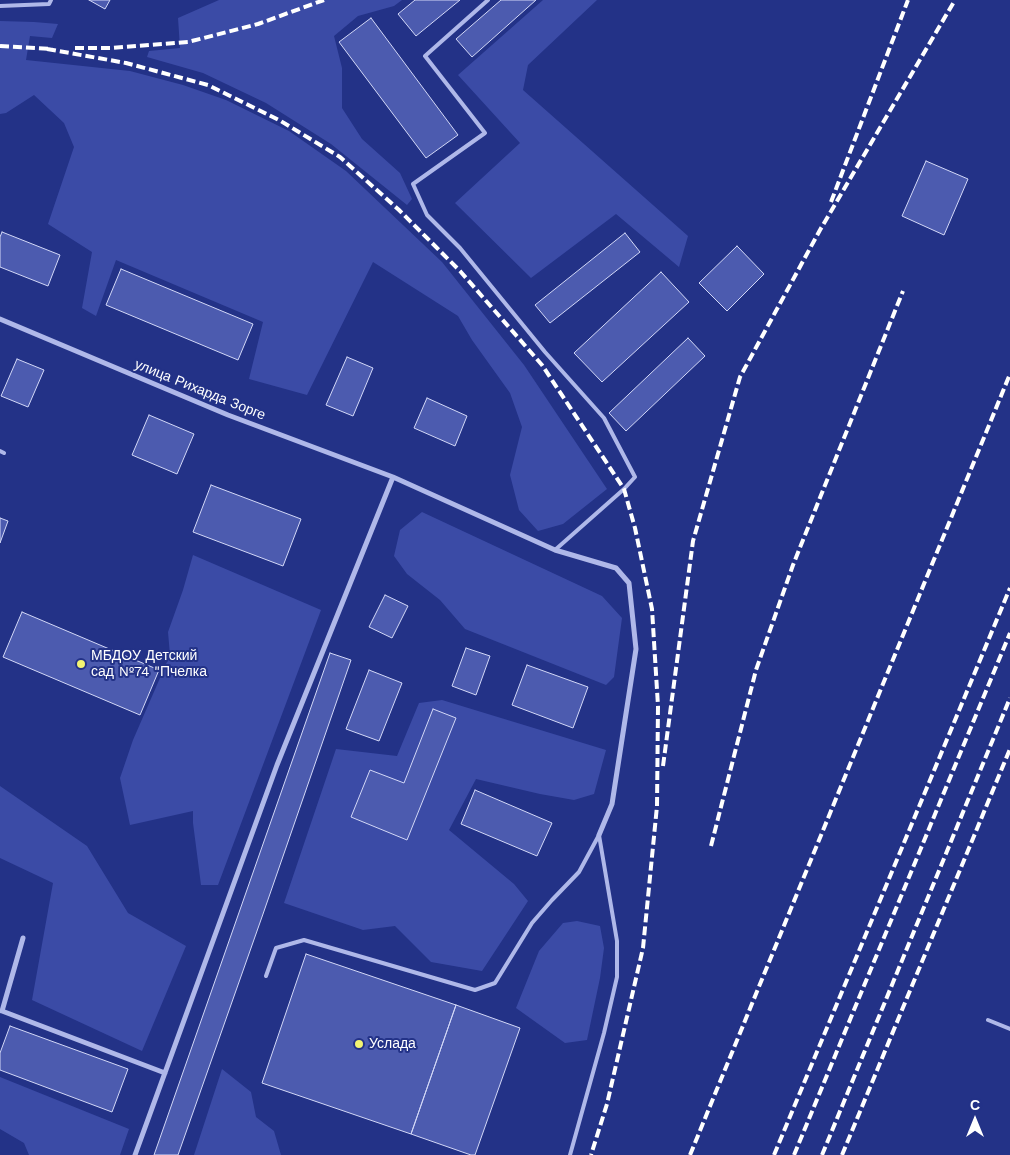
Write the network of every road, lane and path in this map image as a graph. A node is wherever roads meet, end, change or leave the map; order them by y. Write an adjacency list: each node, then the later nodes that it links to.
1 (51, 0): 3 (lane)
2 (488, 0): 6 (lane)
3 (0, 6)
4 (0, 319): 5 (street, улица Рихарда Зорге)
5 (393, 477): 6 (street, улица Рихарда Зорге); 12 (street)
6 (555, 550): 7 (street, улица Рихарда Зорге)
7 (599, 835): 9 (lane); 14 (lane)
8 (23, 938): 12 (street)
9 (266, 976)
10 (988, 1020): 11 (lane)
11 (1010, 1029)
12 (165, 1073): 13 (street)
13 (135, 1155)
14 (570, 1155)

